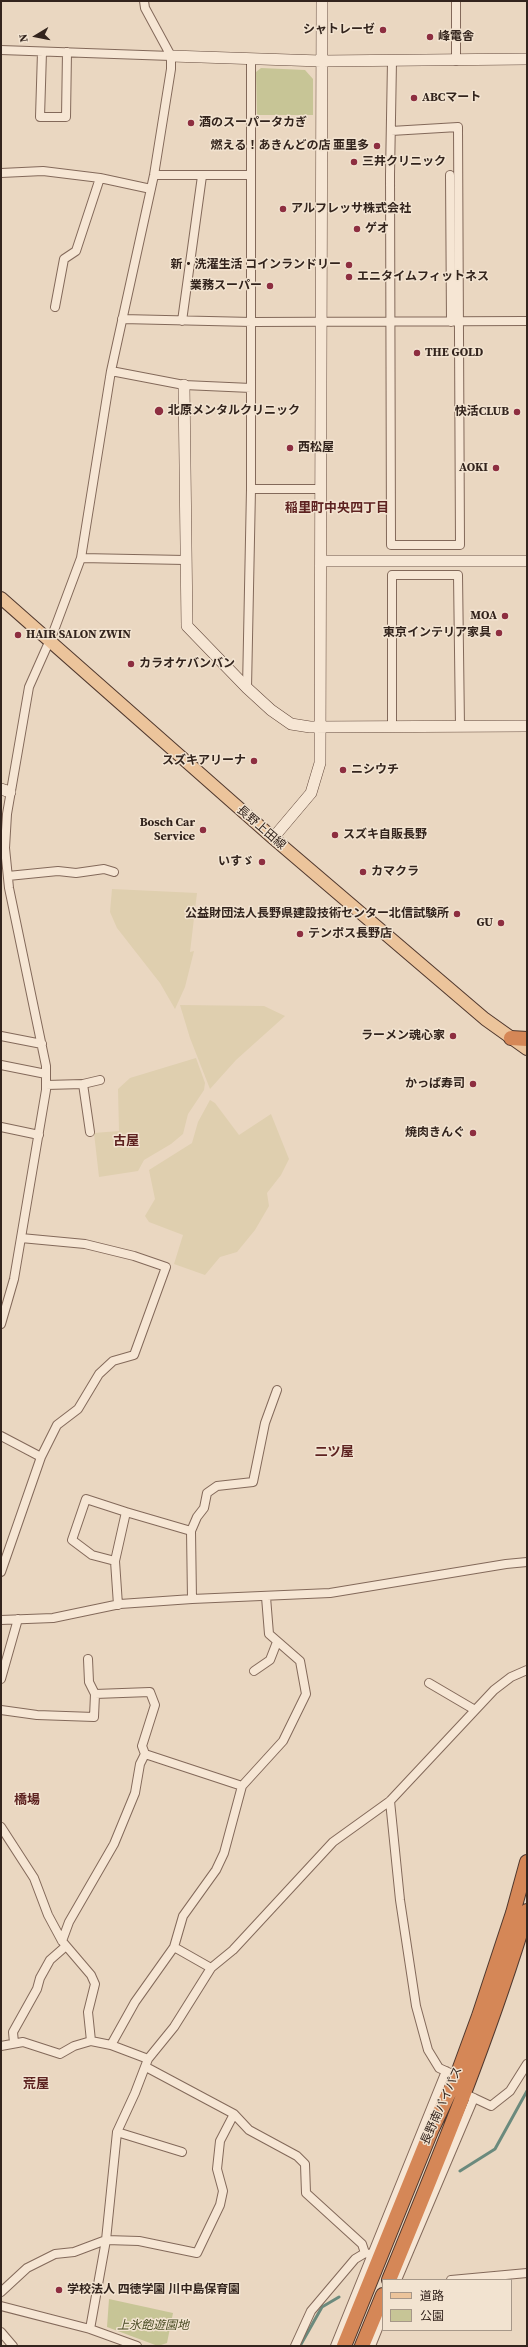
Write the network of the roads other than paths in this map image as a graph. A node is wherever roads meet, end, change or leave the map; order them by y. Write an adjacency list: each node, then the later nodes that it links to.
1 (144, 1): 7 (street)
2 (322, 1): 11 (street)
3 (456, 1): 12 (street)
4 (1, 50): 5 (street)
5 (42, 52): 6 (street); 6 (street)
6 (67, 52): 7 (street)
7 (171, 56): 9 (street); 15 (street)
8 (527, 59): 12 (street)
9 (251, 60): 11 (street); 16 (street)
10 (392, 61): 11 (street); 12 (street); 13 (street)
11 (322, 62): 26 (street)
12 (456, 62)
13 (391, 131): 27 (street); 28 (street)
14 (1, 173): 19 (street)
15 (154, 175): 18 (street); 20 (street)
16 (251, 175): 18 (street); 25 (street)
17 (450, 175): 28 (street)
18 (202, 176): 23 (street)
19 (100, 178): 20 (street); 21 (street)
20 (151, 189): 22 (street)
21 (56, 307)
22 (122, 320): 23 (street); 29 (street)
23 (182, 321): 25 (street)
24 (527, 321): 28 (street)
25 (252, 322): 26 (street); 31 (street)
26 (321, 322): 27 (street); 33 (street)
27 (390, 322): 28 (street); 28 (street)
28 (455, 322)
29 (111, 371): 30 (street); 34 (street)
30 (184, 384): 31 (street); 35 (street)
31 (251, 388): 32 (street)
32 (251, 489): 33 (street); 40 (street)
33 (320, 489): 37 (street)
34 (81, 558): 35 (street); 39 (street)
35 (185, 560): 40 (street)
36 (527, 561): 37 (street)
37 (321, 562): 44 (street)
38 (1, 598): 39 (main road, 長野上田線)
39 (49, 641): 45 (street); 46 (main road, 長野上田線)
40 (247, 688): 44 (street)
41 (527, 726): 43 (street)
42 (392, 727): 43 (street); 43 (street); 44 (street)
43 (460, 727)
44 (319, 729): 46 (street)
45 (5, 791): 48 (street)
46 (273, 838): 50 (main road, 長野上田線)
47 (114, 872): 48 (street)
48 (8, 876): 52 (street)
49 (1, 1036): 52 (street)
50 (511, 1038): 51 (highway); 53 (main road, 長野上田線)
51 (527, 1039)
52 (42, 1044): 55 (street)
53 (527, 1049)
54 (1, 1064): 55 (street)
55 (46, 1074): 58 (street)
56 (100, 1080): 57 (street)
57 (83, 1084): 58 (street); 60 (street)
58 (46, 1085): 61 (street)
59 (1, 1127): 61 (street)
60 (90, 1132)
61 (39, 1135): 62 (street)
62 (21, 1238): 63 (street); 67 (street)
63 (5, 1295): 64 (street)
64 (1, 1324)
65 (277, 1390): 69 (street)
66 (2, 1438): 67 (street)
67 (41, 1457): 72 (street)
68 (126, 1512): 69 (street); 70 (street); 70 (street)
69 (191, 1531): 74 (street)
70 (115, 1561): 75 (street)
71 (527, 1562): 73 (street)
72 (1, 1572)
73 (266, 1597): 74 (street); 78 (street)
74 (192, 1599): 75 (street)
75 (118, 1605): 76 (street)
76 (18, 1619): 77 (street); 82 (street)
77 (1, 1620)
78 (277, 1642): 81 (street); 88 (street)
79 (88, 1659): 84 (street)
80 (527, 1670): 86 (street)
81 (254, 1671)
82 (1, 1679)
83 (429, 1683): 86 (street)
84 (95, 1694): 85 (street); 87 (street)
85 (1, 1710)
86 (475, 1710): 89 (street)
87 (145, 1754): 88 (street); 93 (street)
88 (242, 1786): 94 (street)
89 (390, 1801): 95 (street); 102 (street)
90 (1, 1827): 93 (street)
91 (527, 1862): 92 (highway, 長野南バイパス)
92 (523, 1915): 102 (highway, 長野南バイパス); 103 (highway, 長野南バイパス)
93 (64, 1943): 96 (street); 97 (street)
94 (174, 1947): 95 (street); 98 (street)
95 (211, 1968): 100 (street)
96 (91, 2041): 97 (street); 98 (street)
97 (14, 2043): 99 (street)
98 (111, 2045): 100 (street)
99 (1, 2046)
100 (147, 2063): 104 (street); 105 (street)
101 (527, 2064): 103 (street)
102 (451, 2073): 108 (street); 123 (highway, 長野南バイパス)
103 (469, 2096): 110 (highway, 長野南バイパス); 111 (street)
104 (234, 2114): 107 (street); 108 (street)
105 (117, 2132): 106 (street); 107 (street)
106 (182, 2152)
107 (106, 2240): 113 (street); 117 (street)
108 (368, 2254): 121 (street); 122 (street)
109 (527, 2273): 112 (street)
110 (389, 2279)
111 (397, 2279)
112 (462, 2279)
113 (1, 2292)
114 (382, 2297): 124 (highway)
115 (1, 2306): 117 (street)
116 (382, 2318): 125 (street)
117 (90, 2329): 120 (street)
118 (1, 2332): 119 (street)
119 (13, 2346)
120 (138, 2346)
121 (295, 2346)
122 (335, 2346)
123 (344, 2346)
124 (362, 2346)
125 (371, 2346)

